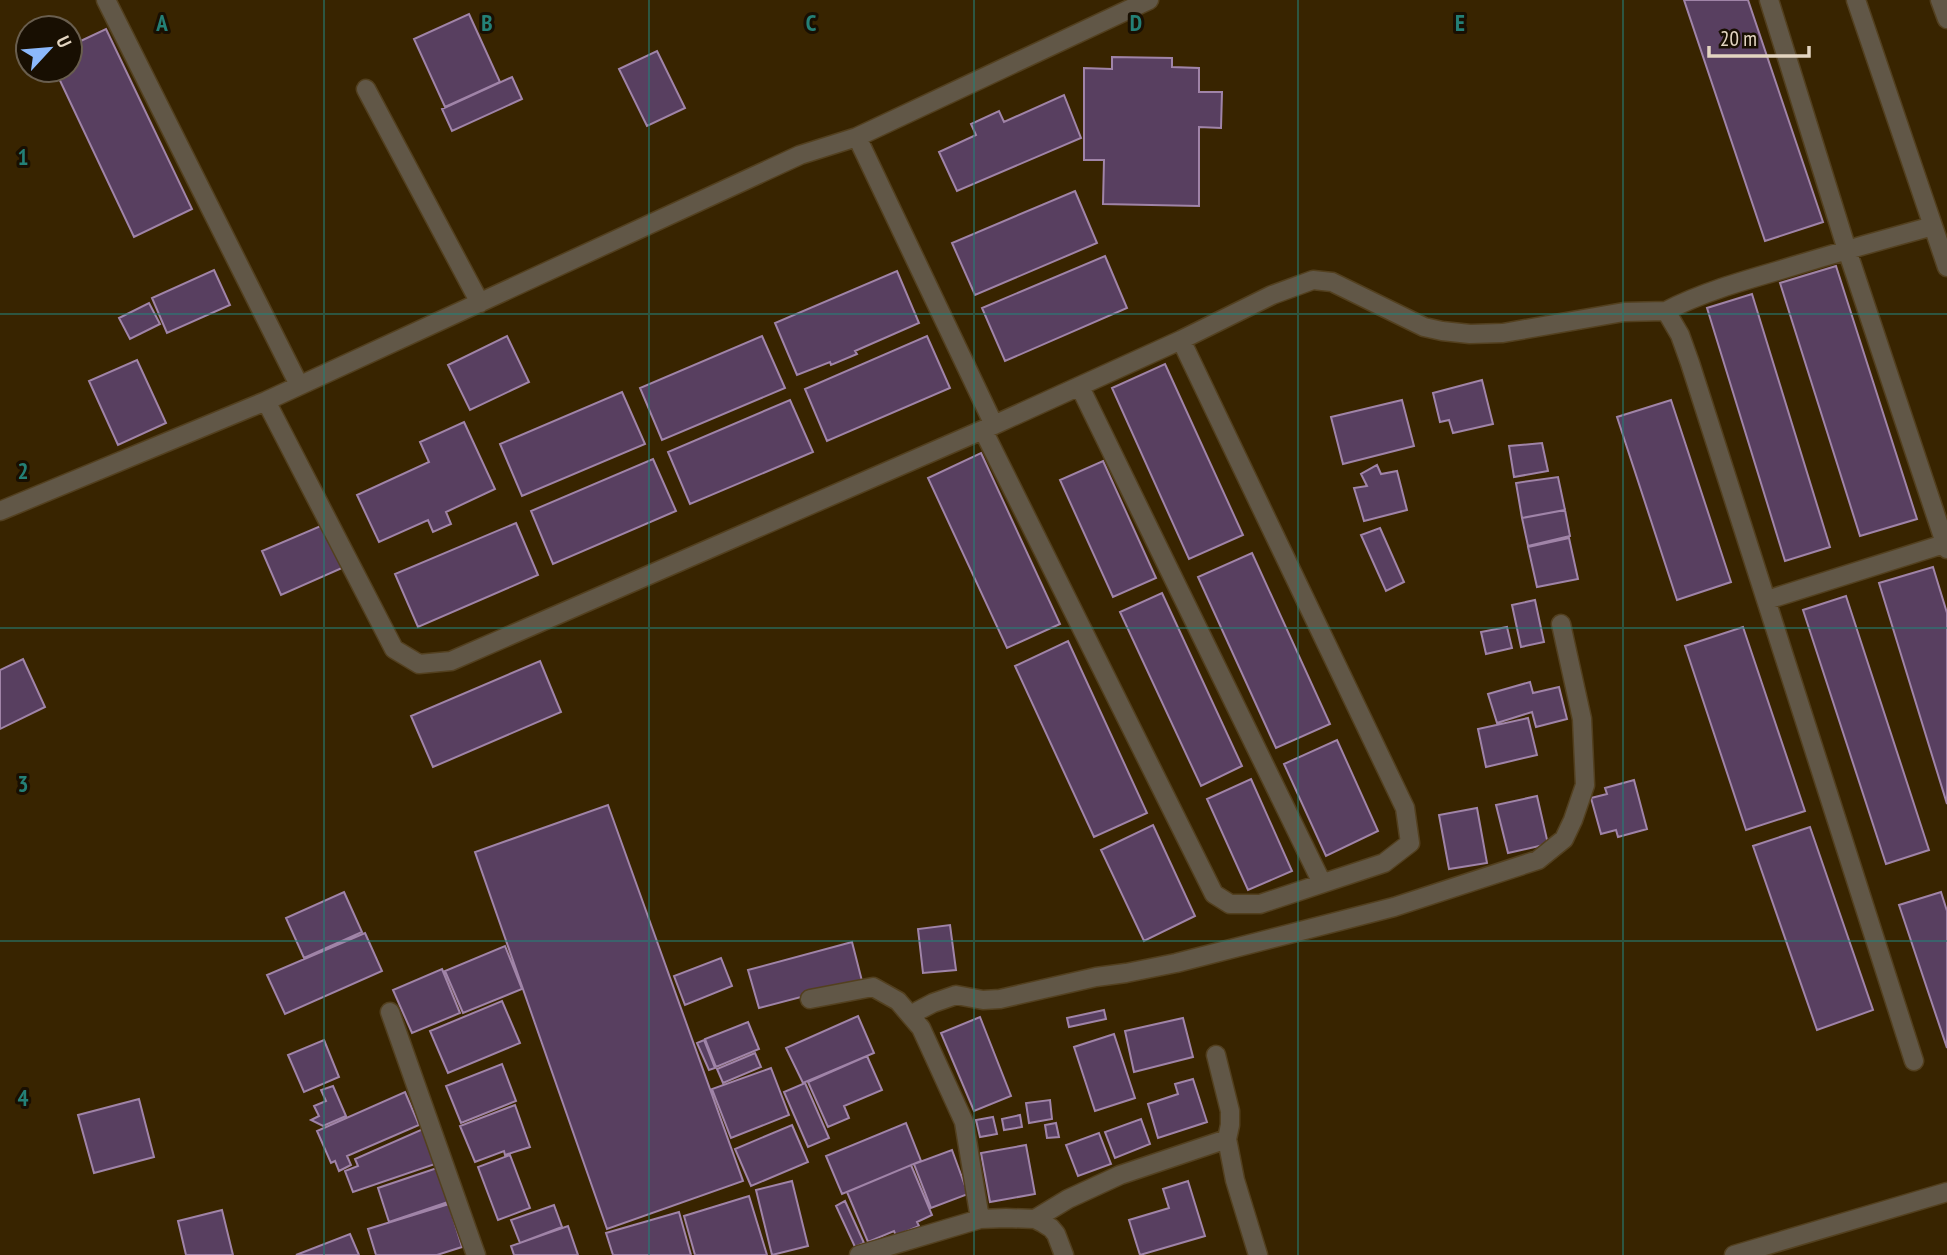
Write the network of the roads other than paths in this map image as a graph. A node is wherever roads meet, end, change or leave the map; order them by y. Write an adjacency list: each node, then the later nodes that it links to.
1 (106, 0): 15 (street)
2 (1149, 0): 8 (street)
3 (1769, 0): 10 (street)
4 (1856, 0): 9 (street)
5 (1940, 0): 6 (street)
6 (1947, 19)
7 (366, 89): 12 (street)
8 (857, 138): 12 (street); 18 (street)
9 (1933, 226): 10 (street); 11 (street)
10 (1847, 250): 13 (street); 20 (street)
11 (1947, 267)
12 (480, 303): 15 (street)
13 (1666, 311): 14 (street); 21 (street)
14 (1181, 340): 16 (street); 23 (street)
15 (299, 385): 17 (street)
16 (1080, 387): 18 (street); 23 (street)
17 (266, 401): 18 (street); 19 (street)
18 (989, 427): 23 (street)
19 (0, 511)
20 (1946, 545): 21 (street)
21 (1768, 600): 28 (street)
22 (1561, 624): 26 (street)
23 (1322, 883)
24 (810, 999): 26 (street)
25 (390, 1012): 33 (street)
26 (910, 1015): 31 (street)
27 (1216, 1055): 29 (street)
28 (1914, 1061)
29 (1227, 1139): 32 (street); 36 (street)
30 (1947, 1192): 37 (street)
31 (980, 1219): 32 (street); 34 (street)
32 (1035, 1219): 35 (street)
33 (476, 1255)
34 (859, 1255)
35 (1064, 1255)
36 (1258, 1255)
37 (1734, 1255)

